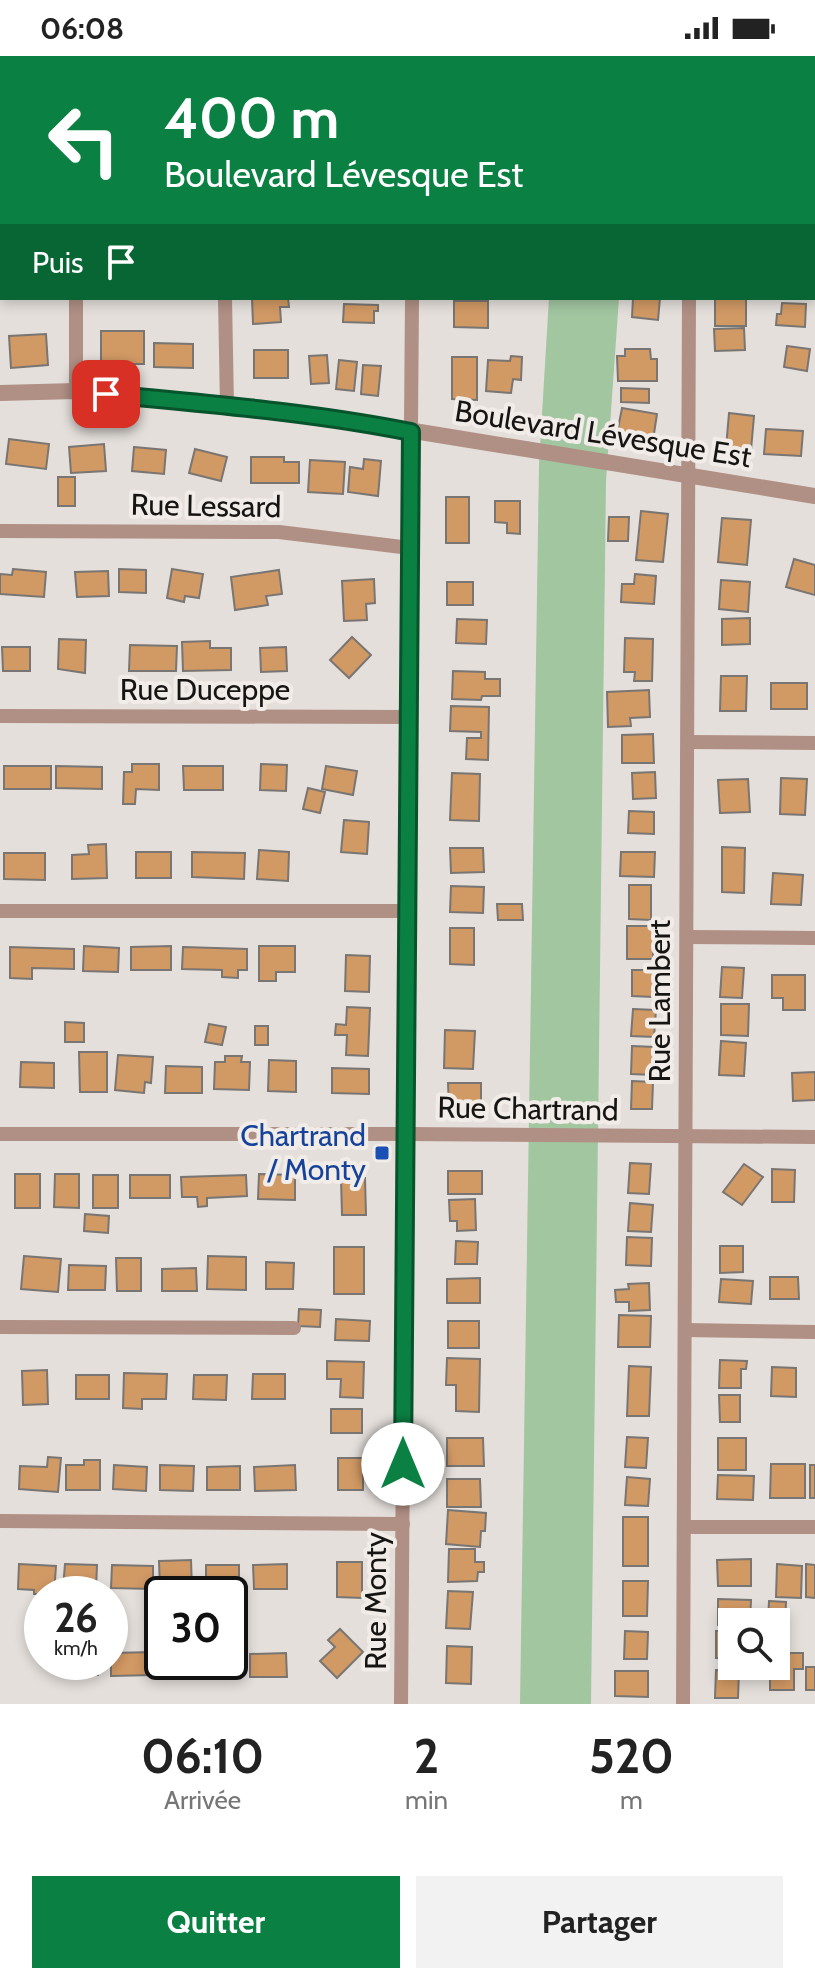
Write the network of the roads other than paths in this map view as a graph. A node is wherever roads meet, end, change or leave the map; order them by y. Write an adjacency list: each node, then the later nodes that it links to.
1 (76, 300): 5 (street)
2 (225, 300): 7 (street)
3 (412, 300): 8 (street, Rue Monty)
4 (689, 300): 9 (street, Rue Lambert)
5 (76, 391): 6 (street, Boulevard Lévesque Est); 7 (street, Boulevard Lévesque Est)
6 (0, 393)
7 (227, 406): 8 (street, Boulevard Lévesque Est)
8 (411, 432): 9 (street, Boulevard Lévesque Est); 12 (street, Rue Monty)
9 (689, 474): 10 (street, Boulevard Lévesque Est); 15 (street, Rue Lambert)
10 (815, 496)
11 (0, 531): 12 (street, Rue Lessard)
12 (410, 548): 14 (street, Rue Monty)
13 (0, 716): 14 (street, Rue Duceppe)
14 (409, 717): 18 (street, Rue Monty)
15 (688, 742): 16 (street); 19 (street, Rue Lambert)
16 (815, 743)
17 (0, 911): 18 (street)
18 (407, 911): 22 (street, Rue Monty)
19 (687, 937): 20 (street); 23 (street, Rue Lambert)
20 (815, 938)
21 (0, 1134): 22 (street, Rue Chartrand)
22 (406, 1134): 23 (street, Rue Chartrand); 30 (street, Rue Monty)
23 (686, 1136): 24 (street, Rue Chartrand); 27 (street, Rue Lambert)
24 (815, 1137)
25 (0, 1327): 26 (street)
26 (294, 1328)
27 (685, 1330): 28 (street); 31 (street, Rue Lambert)
28 (815, 1332)
29 (0, 1521): 30 (street)
30 (403, 1524): 33 (street, Rue Monty)
31 (684, 1527): 32 (street); 34 (street, Rue Lambert)
32 (815, 1527)
33 (401, 1704)
34 (683, 1704)

